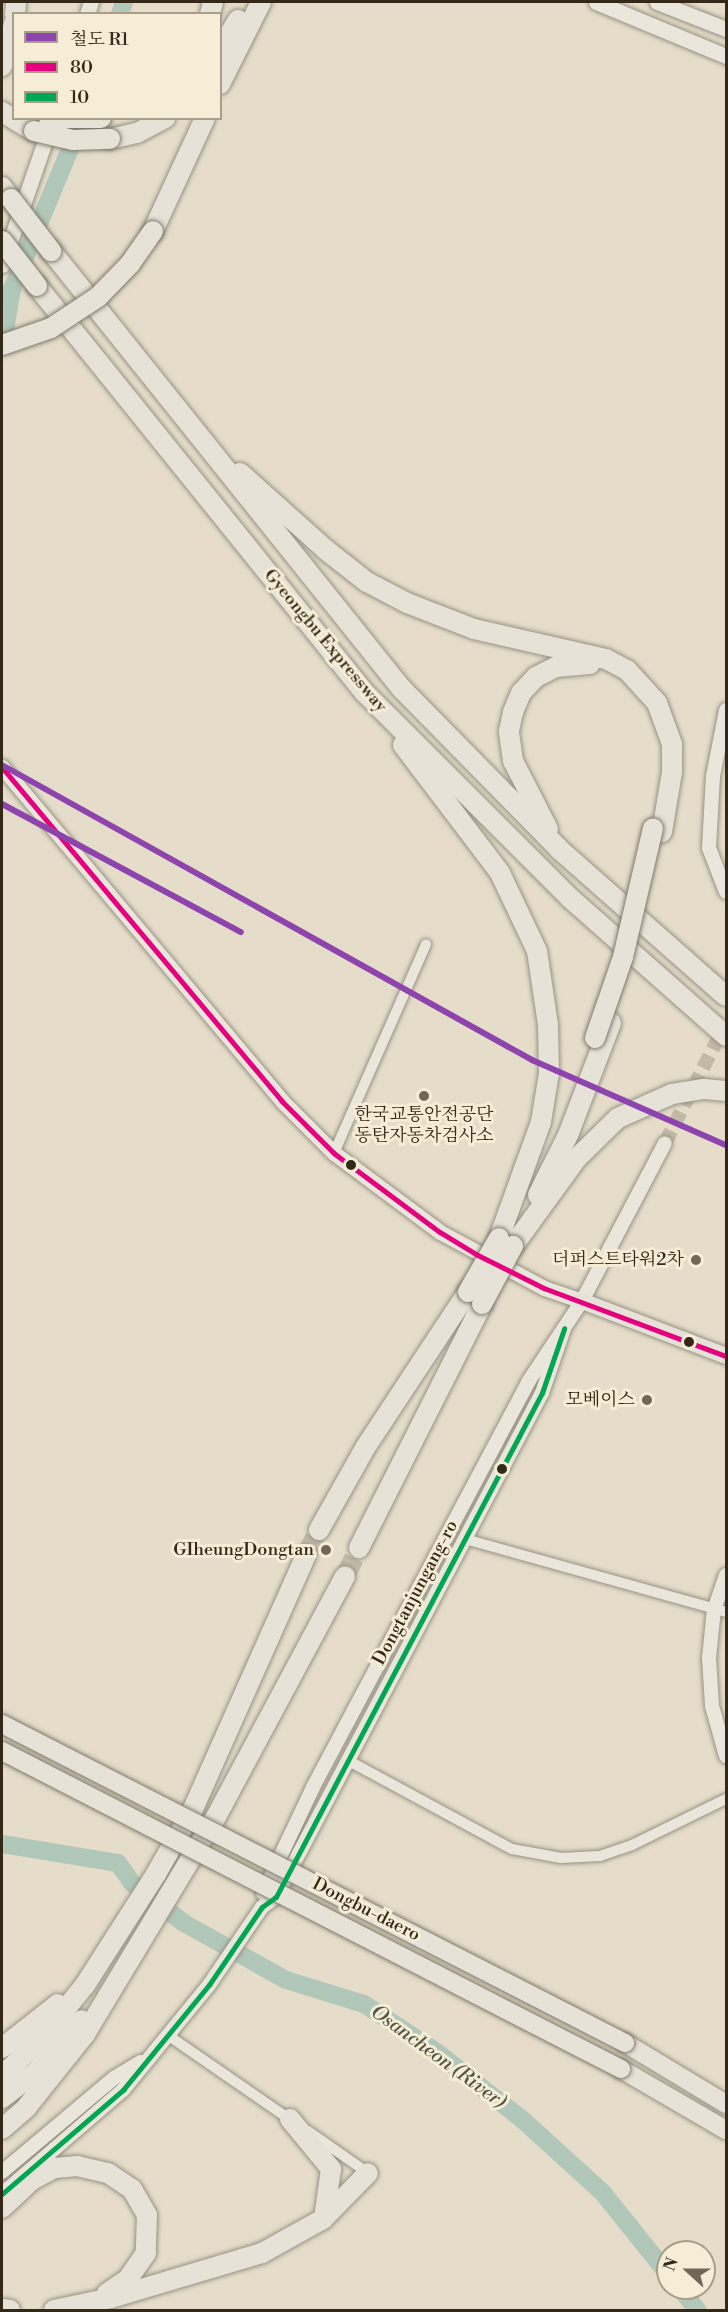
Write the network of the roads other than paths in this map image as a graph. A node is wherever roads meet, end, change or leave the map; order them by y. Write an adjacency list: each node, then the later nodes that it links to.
1 (248, 2): 7 (highway)
2 (261, 2): 10 (highway)
3 (596, 2): 8 (main road)
4 (657, 2): 5 (main road)
5 (726, 29)
6 (12, 31): 9 (highway)
7 (222, 47)
8 (726, 56)
9 (2, 66)
10 (222, 80)
11 (21, 120): 13 (highway, bridge)
12 (50, 120): 16 (main road)
13 (161, 120)
14 (204, 120): 18 (highway, bridge)
15 (6, 193): 19 (highway, Gyeongbu Expressway, bridge)
16 (5, 244): 17 (main road); 20 (highway, Gyeongbu Expressway, bridge)
17 (2, 265)
18 (2, 345)
19 (197, 435): 23 (highway); 24 (highway, Gyeongbu Expressway)
20 (364, 693): 28 (highway, Gyeongbu Expressway); 32 (highway)
21 (726, 710): 25 (street)
22 (2, 767): 31 (main road)
23 (657, 830): 24 (highway); 32 (highway, bridge); 32 (highway)
24 (559, 849): 27 (highway, Gyeongbu Expressway)
25 (726, 892)
26 (426, 944): 31 (street)
27 (726, 996)
28 (726, 1036)
29 (726, 1091): 32 (highway)
30 (665, 1143): 34 (street, Dongtanjungang-ro)
31 (334, 1153): 34 (main road)
32 (506, 1242): 33 (highway, bridge)
33 (475, 1298): 37 (highway); 39 (highway)
34 (582, 1301): 35 (street, Dongtanjungang-ro); 36 (main road)
35 (564, 1329): 38 (street); 49 (street, Dongtanjungang-ro)
36 (726, 1356)
37 (319, 1530)
38 (465, 1539): 43 (street); 47 (street)
39 (359, 1548)
40 (306, 1555): 50 (highway, bridge)
41 (726, 1575): 43 (street)
42 (345, 1576): 51 (highway, bridge)
43 (720, 1610): 46 (street)
44 (2, 1724): 57 (highway, Dongbu-daero, bridge)
45 (2, 1750): 60 (highway, Dongbu-daero, bridge)
46 (726, 1756)
47 (349, 1761): 48 (street); 49 (street)
48 (726, 1799)
49 (270, 1894): 52 (street)
50 (106, 1952): 53 (highway); 55 (highway)
51 (111, 1986): 56 (highway); 59 (highway)
52 (169, 2036): 54 (street); 58 (street)
53 (2, 2048)
54 (148, 2058): 61 (street); 63 (street)
55 (2, 2076)
56 (2, 2098)
57 (726, 2104)
58 (290, 2119): 62 (street); 65 (highway)
59 (2, 2129)
60 (726, 2130)
61 (2, 2172)
62 (368, 2173): 65 (highway)
63 (2, 2194)
64 (2, 2208): 67 (highway)
65 (323, 2219): 67 (highway)
66 (2, 2309): 68 (highway)
67 (61, 2309)
68 (10, 2310)

